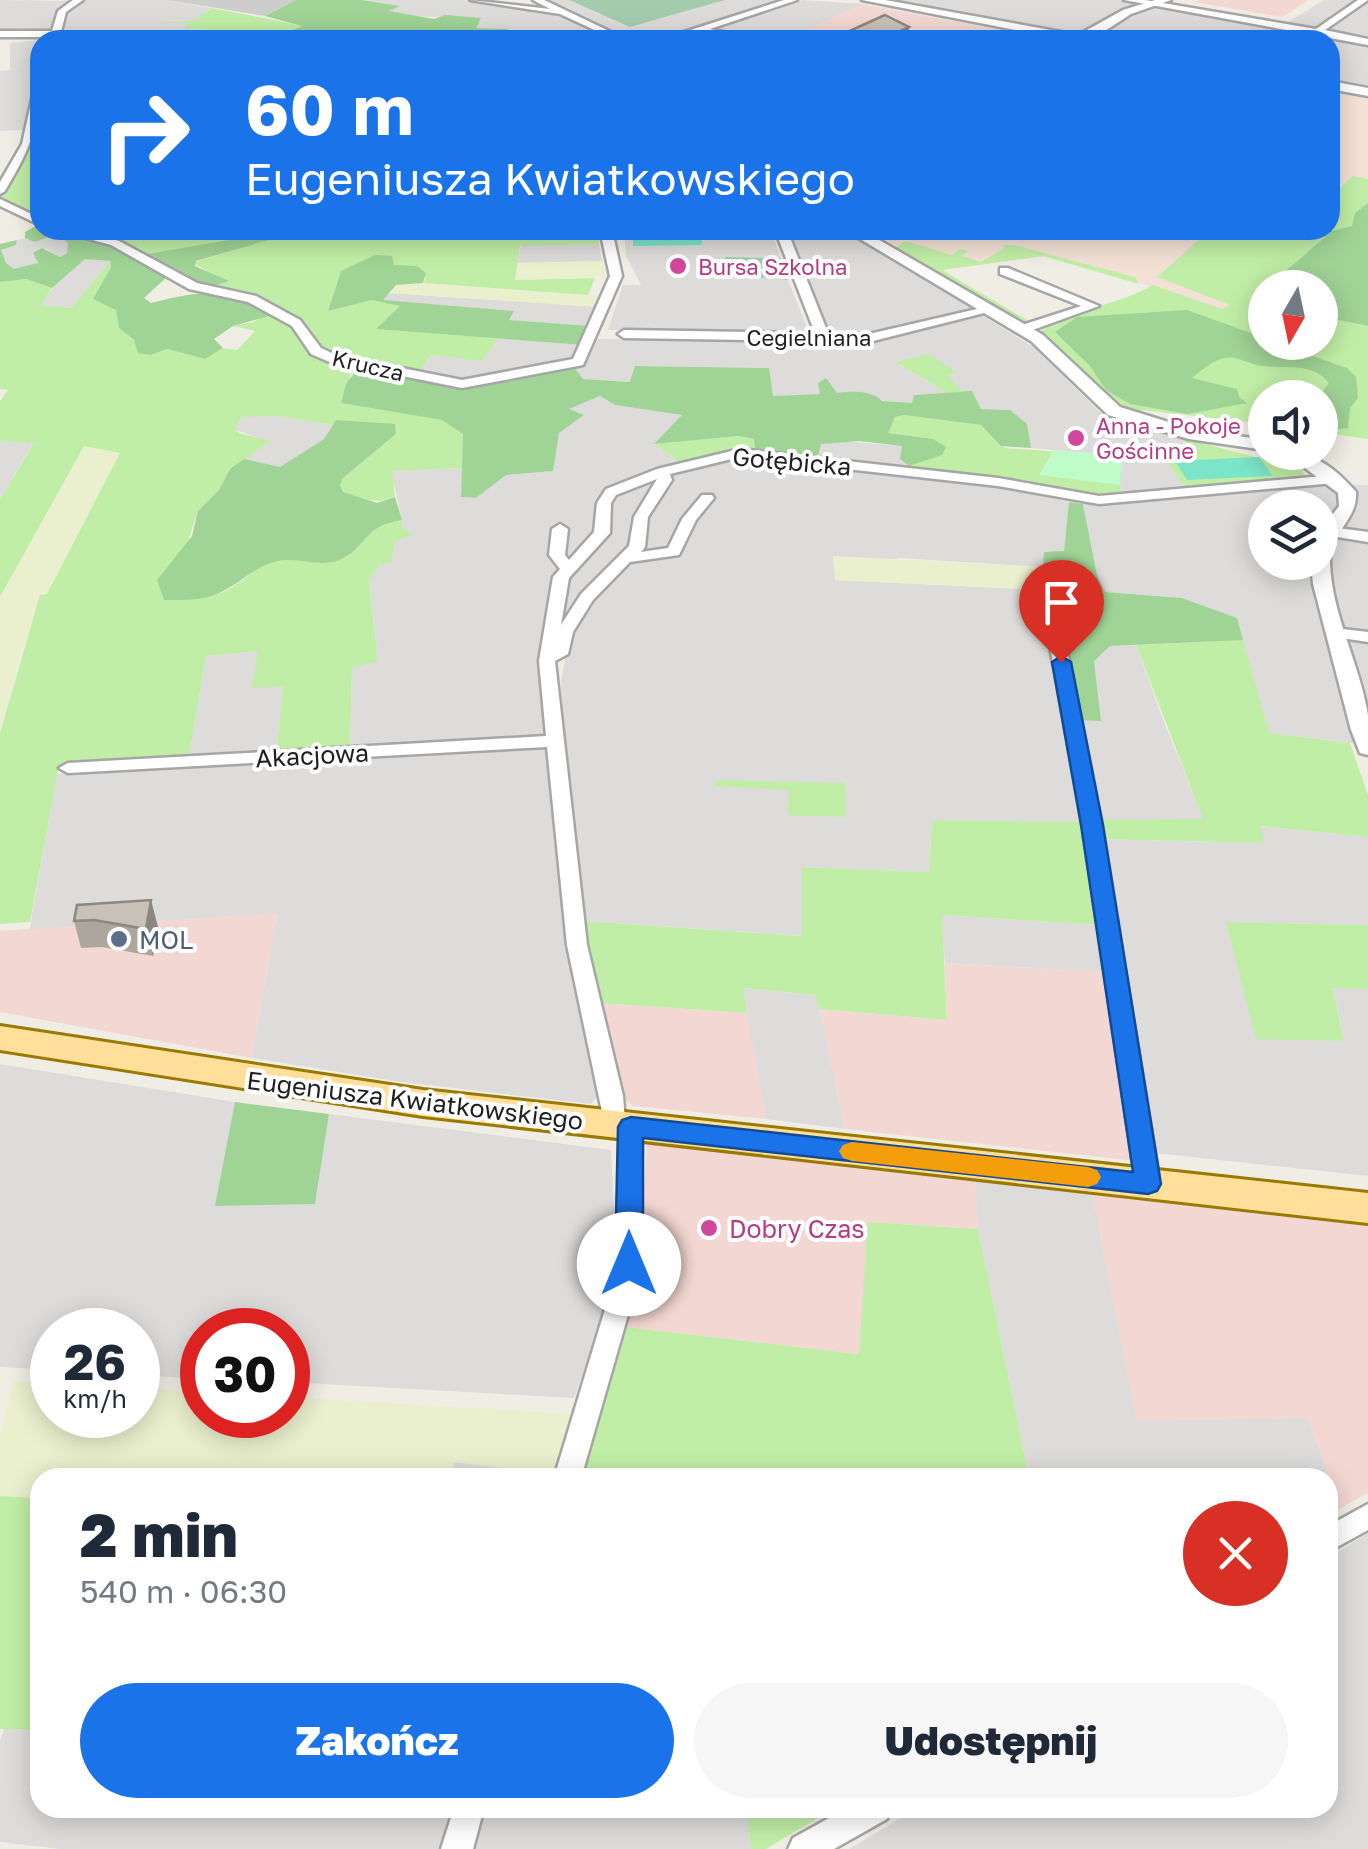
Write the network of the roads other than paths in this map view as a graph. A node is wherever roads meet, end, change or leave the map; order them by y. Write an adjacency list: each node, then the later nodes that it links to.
1 (79, 0): 12 (street)
2 (474, 0): 10 (street)
3 (537, 0): 10 (street)
4 (793, 0): 11 (street)
5 (867, 0): 16 (street)
6 (1128, 0): 9 (street)
7 (1166, 0): 9 (street)
8 (1364, 0): 19 (street)
9 (1150, 4): 17 (street); 18 (street)
10 (564, 12): 13 (street)
11 (700, 29): 14 (street); 15 (street)
12 (56, 30)
13 (602, 30)
14 (697, 30)
15 (705, 30)
16 (1028, 30)
17 (1097, 30)
18 (1312, 30)
19 (1319, 30)
20 (0, 34): 21 (street)
21 (30, 36)
22 (1340, 36): 23 (street)
23 (1368, 42)
24 (1340, 87): 25 (street)
25 (1368, 92)
26 (30, 134): 27 (street)
27 (0, 192)
28 (0, 202): 29 (street)
29 (30, 217)
30 (102, 240): 31 (street, Krucza)
31 (608, 240)
32 (786, 240): 38 (street)
33 (869, 240): 35 (street)
34 (1004, 271): 36 (street)
35 (990, 310): 36 (street); 38 (street, Cegielniana)
36 (1023, 330): 39 (street)
37 (624, 334): 38 (street, Cegielniana)
38 (823, 338)
39 (1248, 442)
40 (1320, 470): 42 (street)
41 (662, 472): 42 (street, Gołębicka); 49 (street); 50 (street, Gołębicka)
42 (1334, 479): 43 (street); 45 (street)
43 (1358, 480)
44 (707, 498): 49 (street)
45 (1338, 520)
46 (560, 529): 50 (street)
47 (1338, 533): 48 (street)
48 (1368, 538)
49 (630, 558): 55 (street)
50 (568, 569): 55 (street, Gołębicka)
51 (1323, 580): 53 (street)
52 (1054, 625): 61 (street)
53 (1334, 633): 54 (street); 56 (street)
54 (1368, 637)
55 (551, 694): 57 (street, Gołębicka)
56 (1366, 739)
57 (556, 740): 58 (street, Akacjowa); 60 (street, Gołębicka)
58 (68, 768)
59 (0, 1038): 60 (main road, Eugeniusza Kwiatkowskiego)
60 (622, 1126): 61 (main road, Eugeniusza Kwiatkowskiego); 63 (street, Gołębicka)
61 (1148, 1184): 62 (main road, Eugeniusza Kwiatkowskiego)
62 (1368, 1208)
63 (570, 1468)
64 (1368, 1516): 65 (street)
65 (1338, 1534)
66 (466, 1818): 68 (street)
67 (858, 1818): 69 (street)
68 (457, 1849)
69 (804, 1849)

